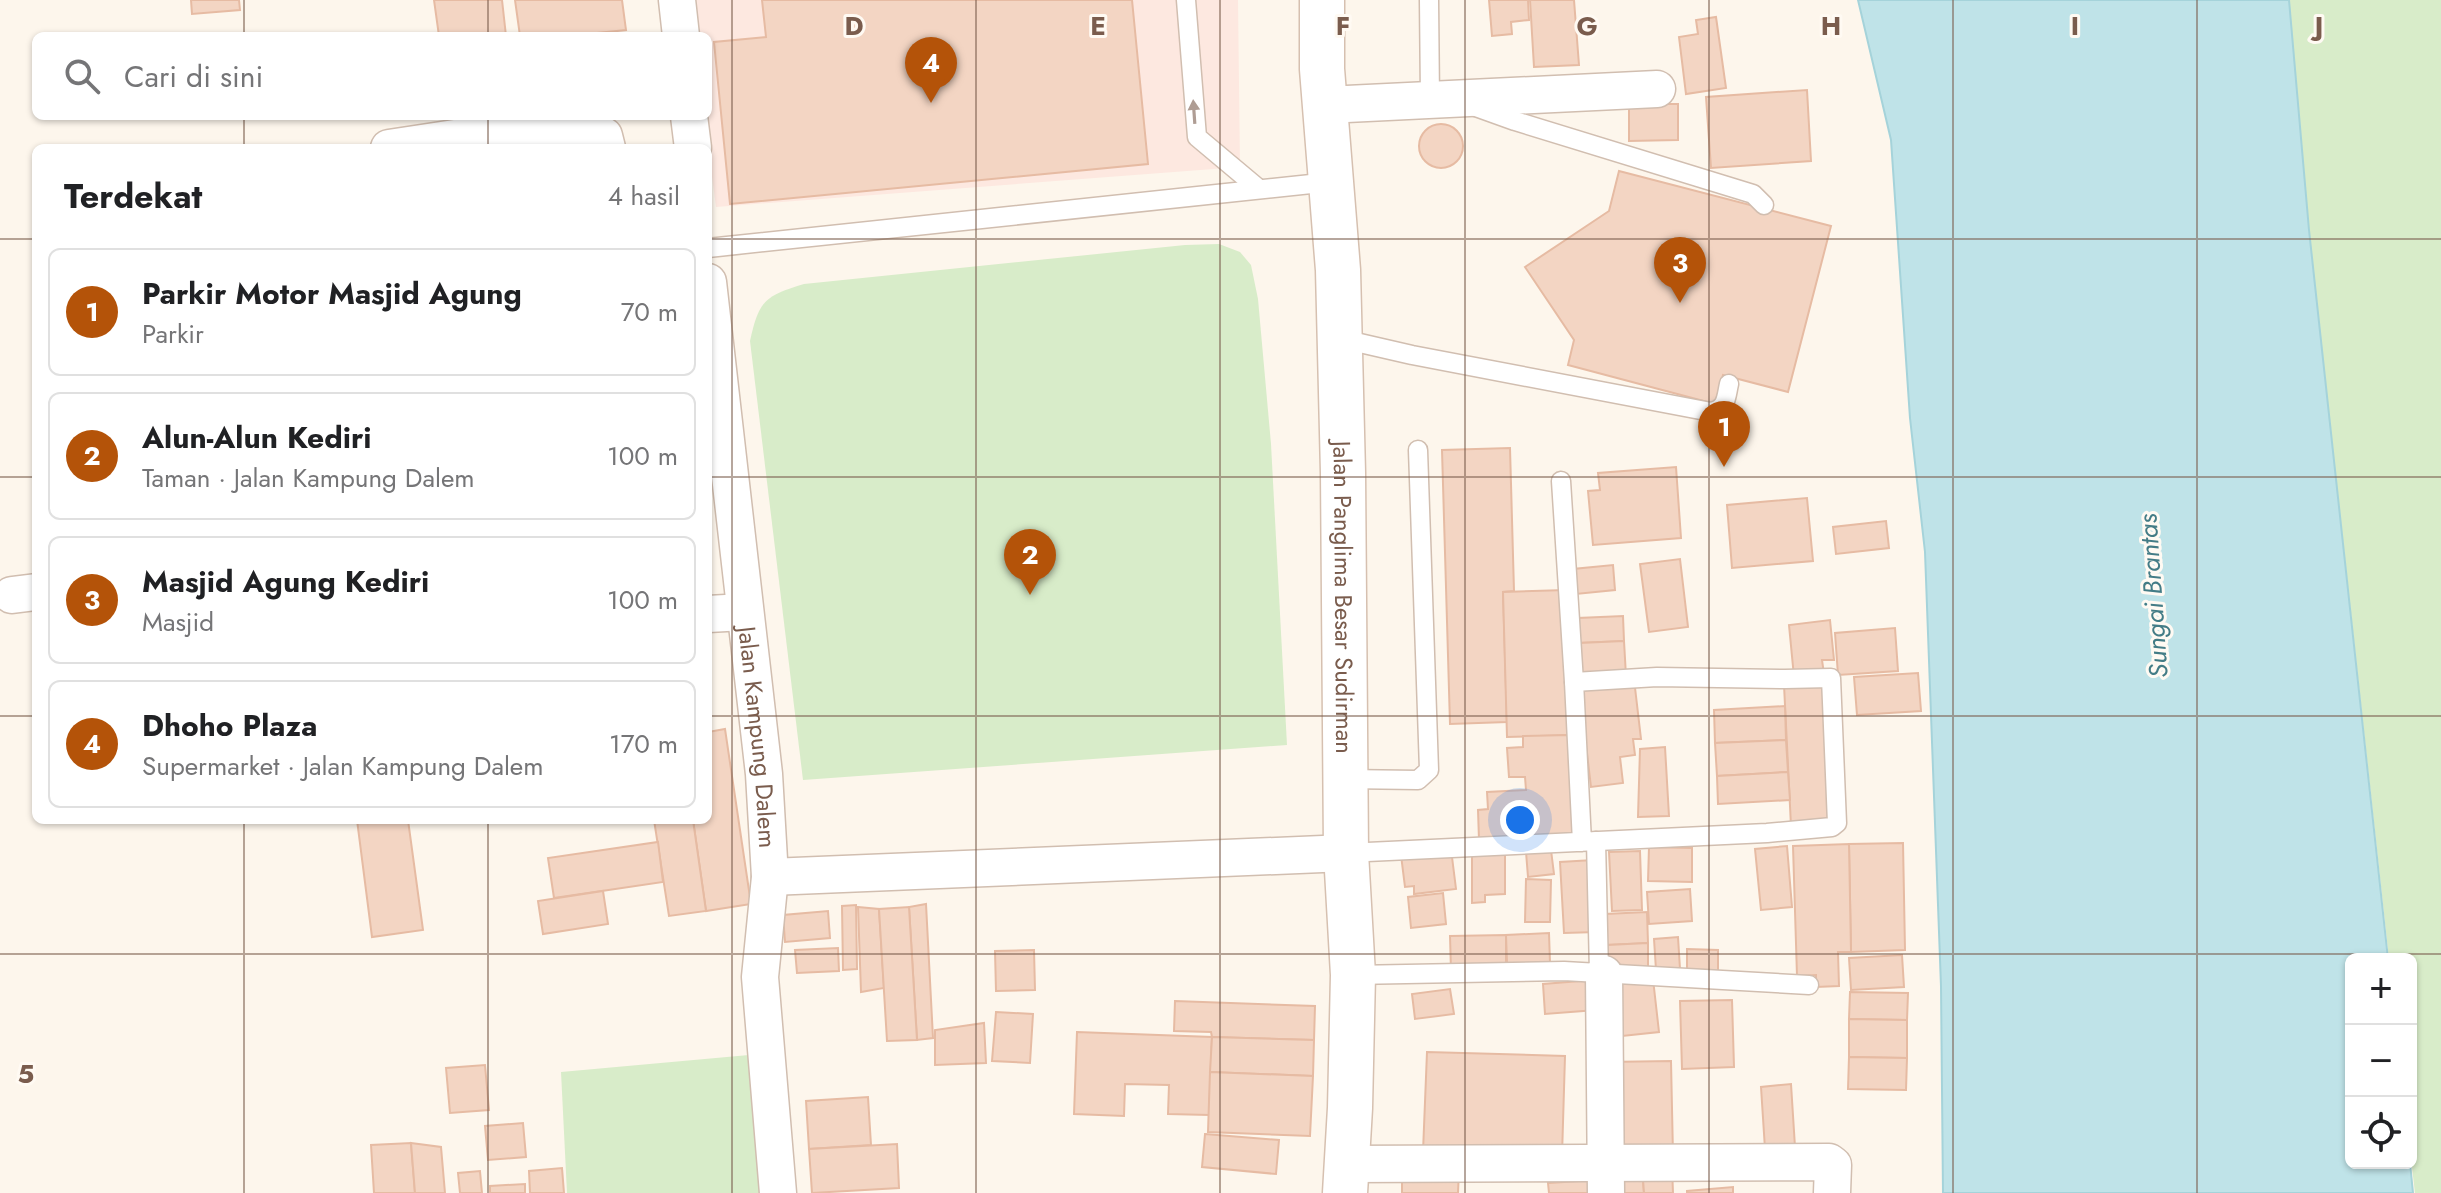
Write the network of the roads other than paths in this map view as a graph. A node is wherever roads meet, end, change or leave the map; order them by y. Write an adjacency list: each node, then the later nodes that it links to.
1 (677, 0): 5 (street)
2 (1186, 0): 14 (lane, one-way to 2)
3 (1322, 0): 8 (main road, Jalan Panglima Besar Sudirman)
4 (1429, 0): 7 (lane)
5 (681, 32)
6 (1657, 89): 7 (street)
7 (1442, 100): 8 (street); 15 (lane)
8 (1326, 105): 13 (main road, Jalan Panglima Besar Sudirman)
9 (690, 120): 12 (street)
10 (415, 144): 11 (street)
11 (606, 144)
12 (692, 144)
13 (1330, 182): 14 (lane); 18 (main road, Jalan Panglima Besar Sudirman)
14 (1259, 189): 16 (lane)
15 (1764, 205)
16 (712, 248)
17 (712, 319): 22 (street, Jalan Kampung Dalem)
18 (1338, 338): 19 (lane); 25 (main road, Jalan Panglima Besar Sudirman)
19 (1729, 384)
20 (1418, 450): 25 (lane)
21 (1561, 481): 24 (lane)
22 (744, 612): 23 (street); 28 (street, Jalan Kampung Dalem)
23 (712, 614)
24 (1574, 682): 26 (lane); 26 (lane)
25 (1345, 779): 27 (main road, Jalan Panglima Besar Sudirman)
26 (1589, 841): 27 (lane); 29 (lane)
27 (1346, 853): 28 (street); 30 (main road, Jalan Panglima Besar Sudirman)
28 (770, 877): 34 (street, Jalan Kampung Dalem)
29 (1601, 973): 30 (lane); 31 (lane); 33 (street)
30 (1353, 975): 32 (main road, Jalan Panglima Besar Sudirman)
31 (1809, 985)
32 (1346, 1178): 33 (street)
33 (1606, 1178): 35 (street)
34 (778, 1193)
35 (1832, 1193)

